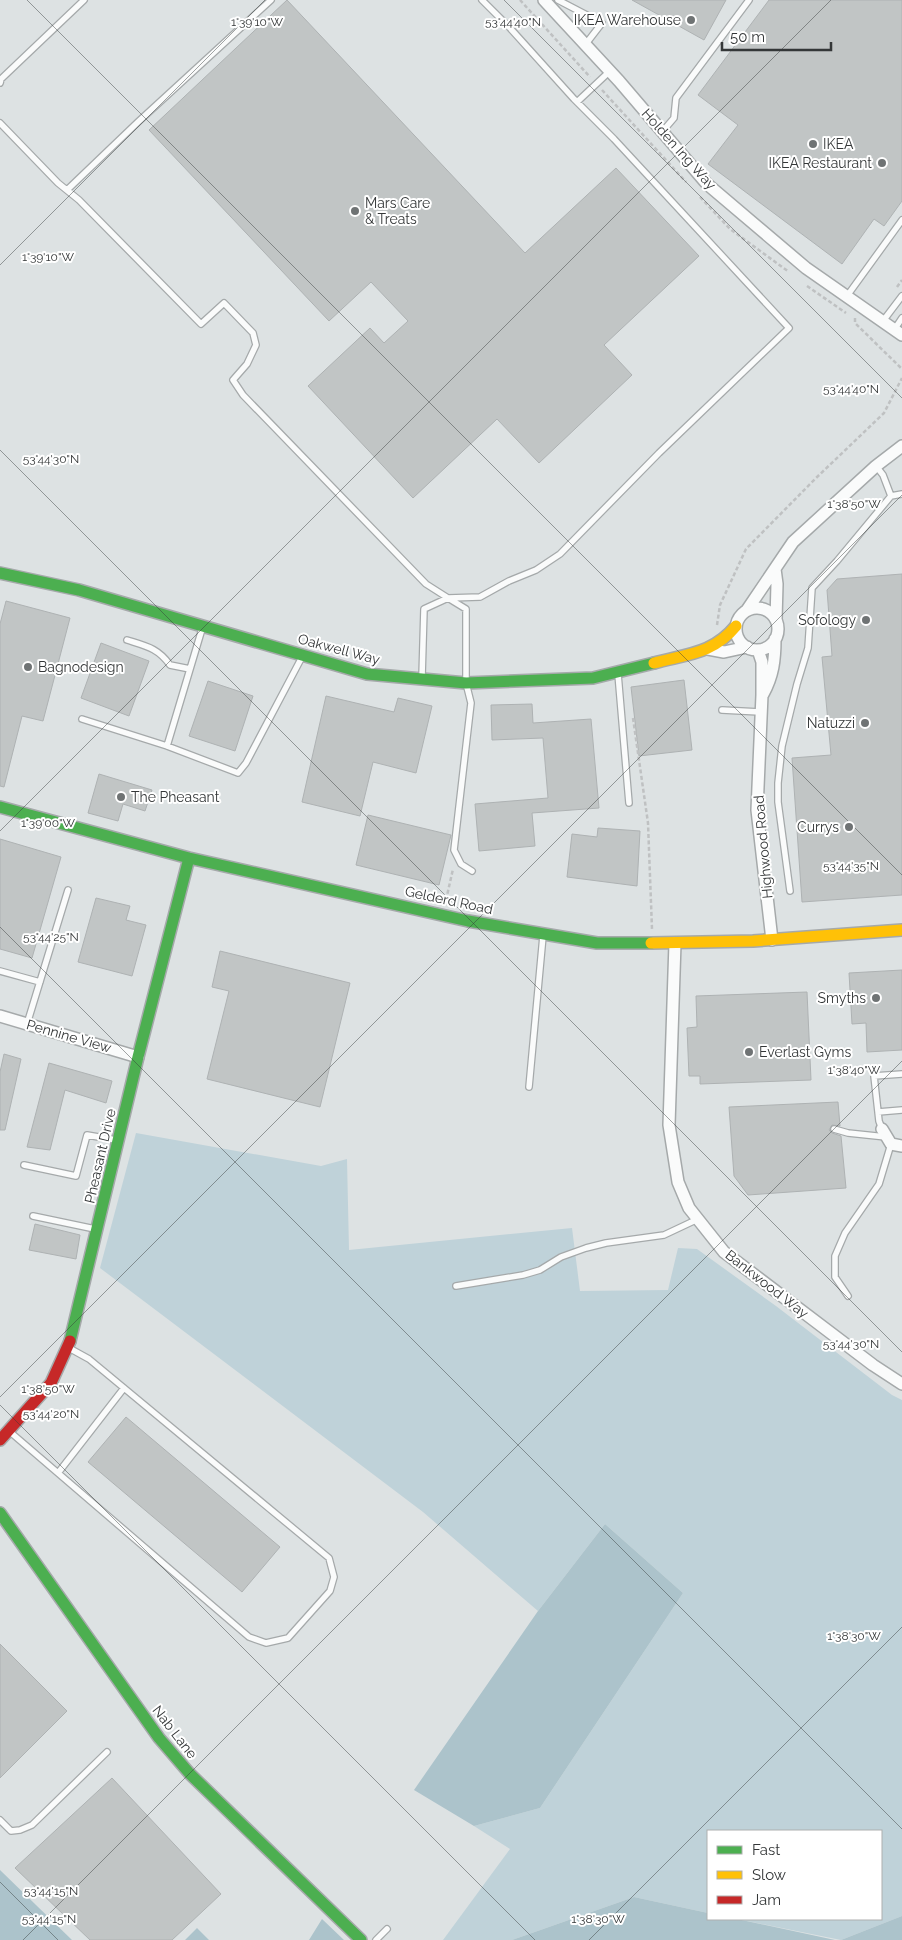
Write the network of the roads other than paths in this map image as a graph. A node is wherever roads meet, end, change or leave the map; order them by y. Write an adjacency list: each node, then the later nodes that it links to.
1 (84, 0): 9 (lane)
2 (271, 0): 13 (lane)
3 (482, 0): 10 (lane)
4 (544, 0): 7 (street, Holden Ing Way)
5 (558, 0): 7 (lane)
6 (749, 0): 12 (lane)
7 (585, 45): 8 (street, Holden Ing Way)
8 (610, 71): 10 (lane); 12 (street, Holden Ing Way)
9 (0, 83)
10 (577, 102): 26 (lane)
11 (0, 123): 13 (lane)
12 (662, 132): 15 (street, Holden Ing Way)
13 (67, 190): 26 (lane)
14 (902, 220): 15 (lane)
15 (847, 296): 18 (street, Holden Ing Way)
16 (902, 296): 18 (lane)
17 (902, 318): 19 (lane)
18 (883, 321): 19 (street, Holden Ing Way)
19 (898, 332)
20 (899, 449): 21 (street)
21 (876, 466): 23 (lane); 24 (street)
22 (902, 494): 23 (lane)
23 (891, 496): 50 (lane)
24 (775, 570): 27 (street); 28 (street)
25 (0, 573): 29 (street, Oakwell Way)
26 (448, 598): 38 (lane); 39 (lane)
27 (747, 610): 28 (street); 30 (street)
28 (776, 620): 32 (street)
29 (203, 626): 35 (street, Oakwell Way); 36 (lane)
30 (736, 626): 33 (street); 34 (street, Oakwell Way)
31 (127, 640): 36 (lane)
32 (775, 640): 33 (street); 40 (street, Highwood Road)
33 (752, 648): 34 (street, Oakwell Way); 40 (street, Highwood Road)
34 (708, 649): 37 (street, Oakwell Way)
35 (303, 656): 38 (street, Oakwell Way); 44 (lane)
36 (190, 669): 44 (lane)
37 (617, 672): 39 (street, Oakwell Way); 45 (lane)
38 (422, 680): 39 (street, Oakwell Way)
39 (466, 683): 48 (lane)
40 (762, 695): 42 (street, Highwood Road)
41 (722, 710): 42 (lane)
42 (760, 712): 53 (street, Highwood Road)
43 (82, 719): 44 (lane)
44 (167, 746)
45 (629, 803)
46 (0, 807): 47 (street, Gelderd Road)
47 (189, 858): 52 (street, Gelderd Road); 59 (street, Pheasant Drive)
48 (472, 871)
49 (68, 890): 56 (lane)
50 (790, 891)
51 (902, 930): 53 (street, Gelderd Road)
52 (543, 934): 54 (street, Gelderd Road); 61 (lane)
53 (772, 940): 54 (street, Gelderd Road)
54 (675, 943): 69 (street, Bankwood Way)
55 (0, 972): 56 (lane)
56 (40, 982): 58 (lane)
57 (0, 1016): 58 (street, Pennine View)
58 (27, 1024): 59 (street, Pennine View)
59 (138, 1057): 66 (street, Pheasant Drive)
60 (902, 1074): 63 (lane)
61 (529, 1088)
62 (902, 1110): 63 (lane)
63 (878, 1112): 65 (lane)
64 (834, 1129): 65 (lane)
65 (890, 1139): 72 (lane)
66 (118, 1141): 67 (lane); 70 (street, Pheasant Drive)
67 (24, 1165)
68 (33, 1216): 70 (lane)
69 (698, 1219): 71 (lane); 74 (street, Bankwood Way)
70 (98, 1230): 73 (street, Pheasant Drive)
71 (456, 1286)
72 (848, 1296)
73 (68, 1347): 75 (lane); 76 (street, Pheasant Drive)
74 (902, 1384)
75 (124, 1388): 78 (lane); 78 (lane)
76 (8, 1431): 77 (street, Pheasant Drive); 78 (lane)
77 (0, 1440)
78 (58, 1473)
79 (0, 1513): 83 (street, Nab Lane)
80 (107, 1752): 81 (lane)
81 (0, 1820)
82 (387, 1929): 84 (lane)
83 (361, 1940)
84 (376, 1940)

